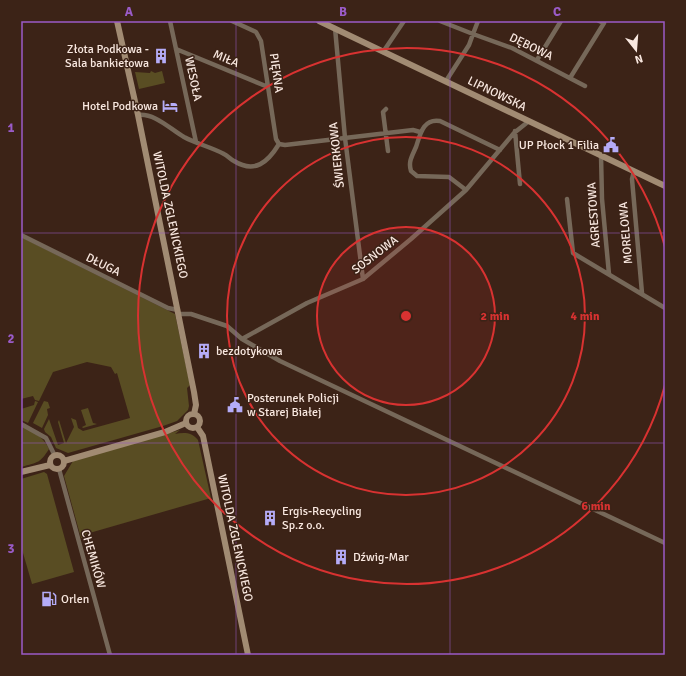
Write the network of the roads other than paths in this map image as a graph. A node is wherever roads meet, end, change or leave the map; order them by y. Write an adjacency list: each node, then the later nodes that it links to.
1 (117, 21): 20 (main road, WITOLDA ZGLENICKIEGO)
2 (170, 21): 12 (street, WESOŁA)
3 (232, 21): 18 (street, PIĘKNA)
4 (319, 21): 10 (main road, LIPNOWSKA)
5 (404, 21): 13 (street)
6 (440, 21): 11 (street, DĘBOWA)
7 (478, 21): 11 (street)
8 (561, 21): 14 (street)
9 (602, 22): 15 (street)
10 (335, 28): 13 (main road, LIPNOWSKA); 25 (street, ŚWIERKOWA)
11 (473, 34): 14 (street, DĘBOWA); 16 (street)
12 (176, 49): 18 (street, MIŁA); 26 (street, WESOŁA)
13 (383, 52): 16 (main road, LIPNOWSKA)
14 (536, 60): 15 (street, DĘBOWA)
15 (570, 78): 17 (street, DĘBOWA)
16 (446, 81): 21 (main road, LIPNOWSKA)
17 (585, 86)
18 (268, 88): 27 (street, PIĘKNA)
19 (386, 108): 24 (street)
20 (138, 115): 26 (street); 41 (main road, WITOLDA ZGLENICKIEGO)
21 (529, 121): 22 (street, SOSNOWA); 30 (main road, LIPNOWSKA)
22 (515, 131): 28 (street, SOSNOWA); 32 (street)
23 (420, 132): 24 (street); 28 (street); 34 (street)
24 (386, 133): 25 (street); 29 (street)
25 (345, 138): 27 (street); 38 (street, ŚWIERKOWA)
26 (196, 142): 27 (street)
27 (279, 144)
28 (500, 150): 34 (street, SOSNOWA)
29 (388, 151)
30 (601, 155): 31 (main road, LIPNOWSKA); 37 (street, AGRESTOWA)
31 (634, 171): 33 (main road, LIPNOWSKA); 39 (street, MORELOWA)
32 (520, 184)
33 (665, 186)
34 (466, 190): 38 (street, SOSNOWA)
35 (567, 199): 37 (street)
36 (21, 235): 41 (street, DŁUGA)
37 (609, 274): 39 (street)
38 (363, 279): 42 (street, SOSNOWA)
39 (642, 293): 40 (street)
40 (665, 308)
41 (178, 312): 42 (street); 43 (main road, WITOLDA ZGLENICKIEGO)
42 (242, 339): 52 (street)
43 (194, 414): 44 (main road); 46 (main road)
44 (186, 423): 46 (main road); 48 (main road)
45 (21, 424): 47 (street)
46 (197, 427): 54 (main road, WITOLDA ZGLENICKIEGO)
47 (55, 456): 48 (main road); 49 (main road)
48 (64, 461): 50 (main road)
49 (50, 464): 50 (main road); 51 (main road)
50 (59, 469): 53 (street, CHEMIKÓW)
51 (21, 472)
52 (665, 543)
53 (110, 655)
54 (248, 655)

